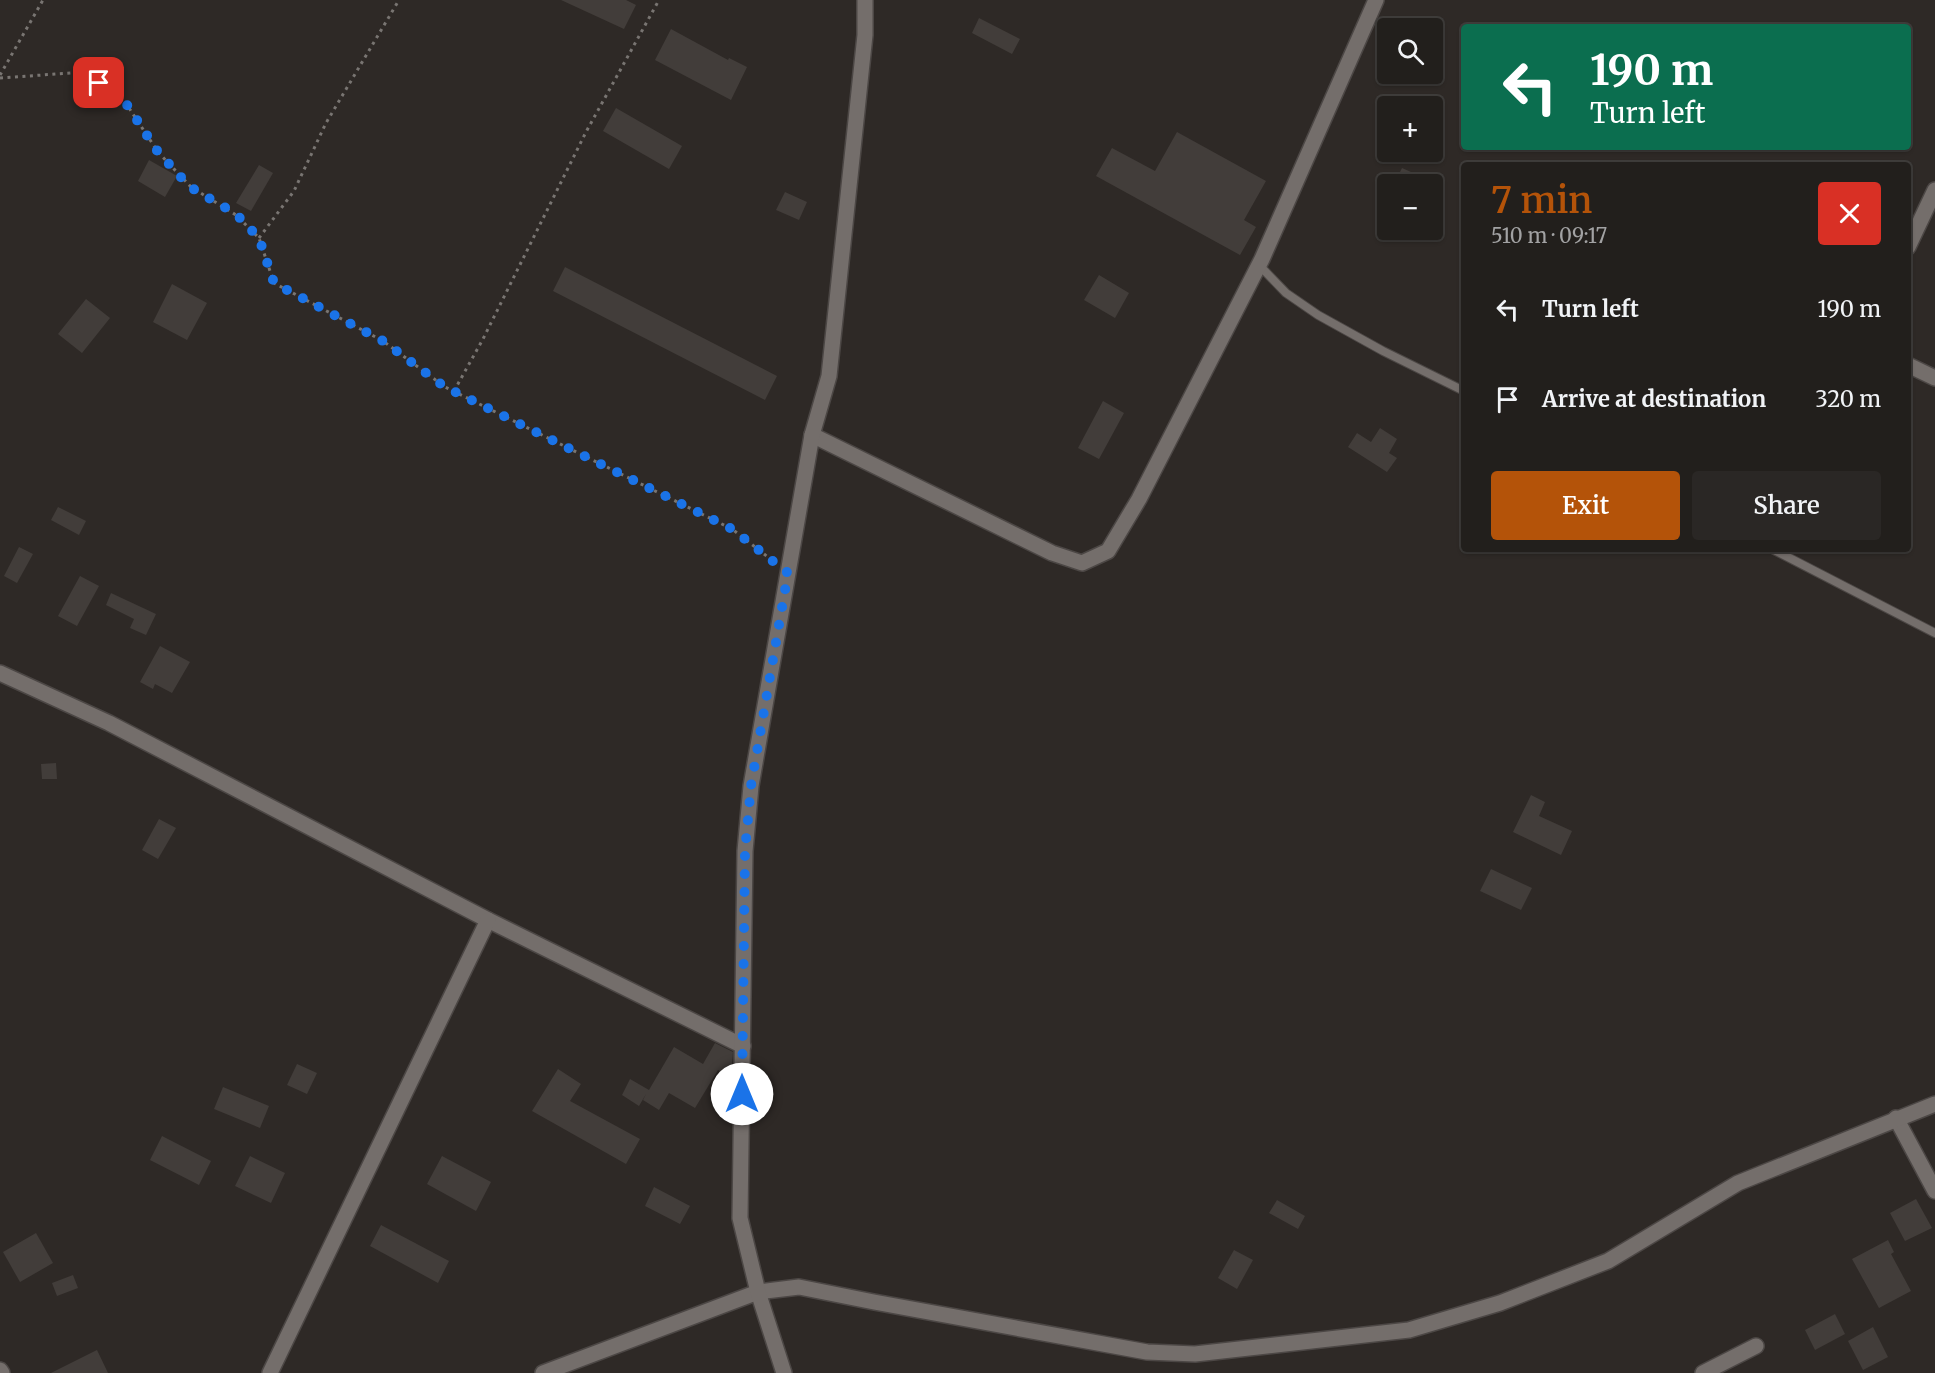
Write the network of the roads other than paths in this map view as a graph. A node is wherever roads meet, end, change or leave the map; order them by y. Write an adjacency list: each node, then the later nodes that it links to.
1 (865, 0): 9 (street)
2 (1376, 0): 5 (street)
3 (1935, 190): 4 (street)
4 (1911, 241)
5 (1259, 265): 8 (lane); 9 (street)
6 (1911, 366): 7 (street)
7 (1935, 378)
8 (1461, 390)
9 (812, 435): 14 (street)
10 (1778, 552): 11 (lane)
11 (1935, 633)
12 (0, 673): 13 (street)
13 (488, 920): 14 (street); 20 (street)
14 (743, 1046): 18 (street)
15 (1935, 1104): 16 (street)
16 (1896, 1118): 17 (street); 18 (street)
17 (1935, 1191)
18 (758, 1292): 21 (street); 22 (street)
19 (1756, 1346): 23 (street)
20 (270, 1373)
21 (543, 1373)
22 (784, 1373)
23 (1703, 1373)

